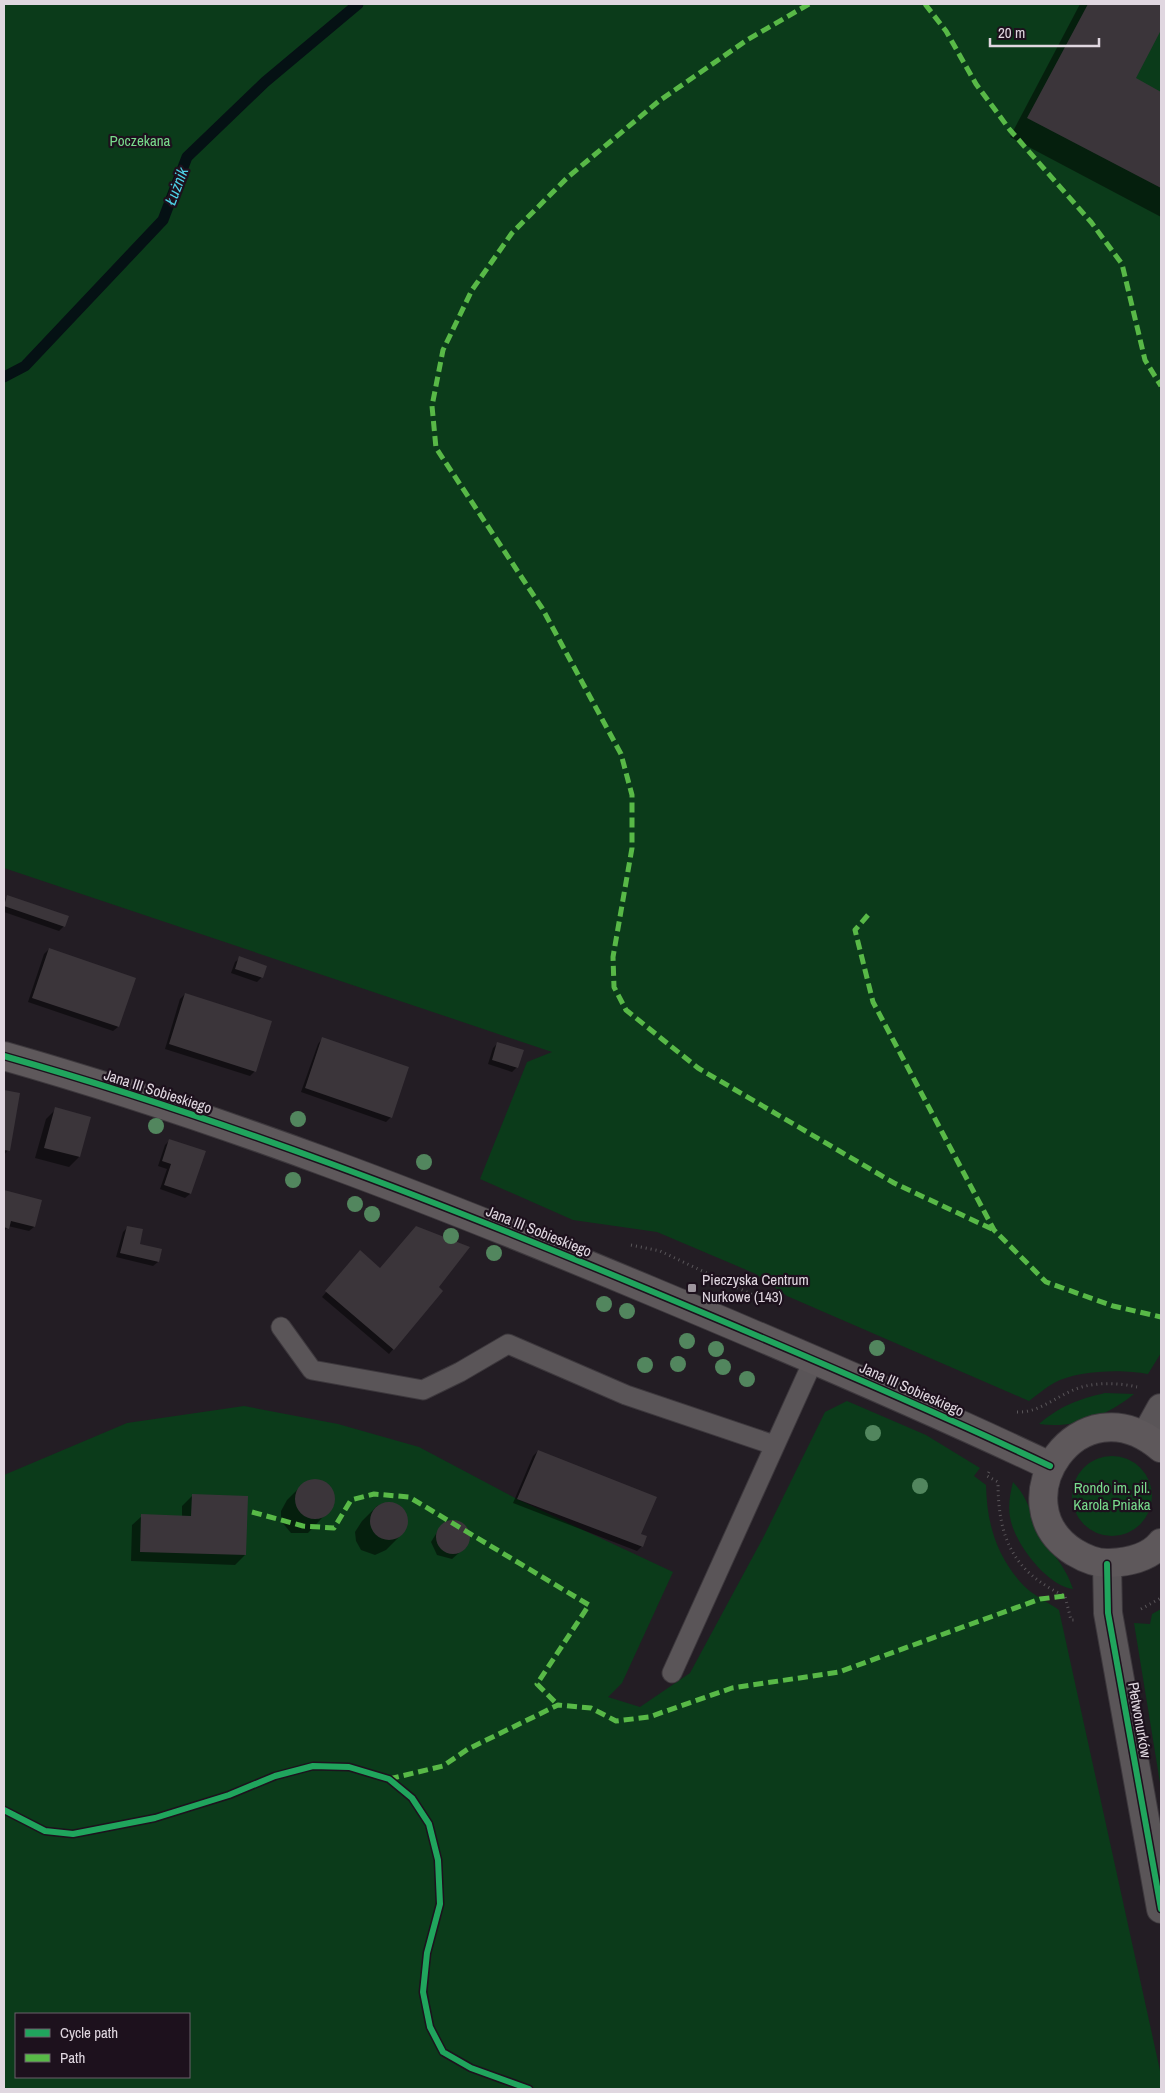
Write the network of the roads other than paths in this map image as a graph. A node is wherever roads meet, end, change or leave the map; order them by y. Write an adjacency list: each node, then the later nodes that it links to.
1 (4, 1056): 3 (street, Jana III Sobieskiego)
2 (281, 1328): 6 (lane)
3 (814, 1359): 6 (lane); 7 (street, Jana III Sobieskiego)
4 (1152, 1399): 5 (street)
5 (1154, 1441): 7 (street)
6 (774, 1445): 10 (lane)
7 (1050, 1466): 9 (street)
8 (1161, 1542): 9 (street)
9 (1107, 1564): 11 (street, Płetwonurków)
10 (672, 1673)
11 (1161, 1908)

